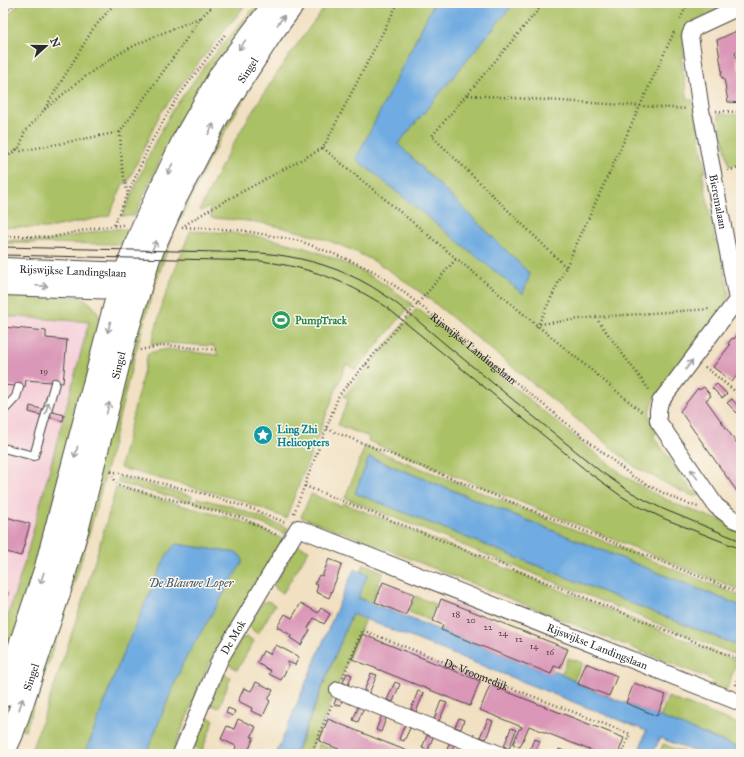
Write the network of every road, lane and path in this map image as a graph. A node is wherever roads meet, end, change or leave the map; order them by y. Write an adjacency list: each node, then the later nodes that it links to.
1 (14, 3): 10 (path)
2 (115, 3): 17 (path)
3 (216, 3): 11 (path)
4 (275, 3): 30 (main road, Singel, one-way to 30)
5 (294, 3): 30 (main road, Singel, one-way to 5)
6 (398, 3): 21 (path)
7 (544, 3): 15 (path)
8 (688, 3): 12 (path)
9 (741, 6): 18 (street, Bieremalaan)
10 (3, 15)
11 (201, 17): 17 (path); 20 (path)
12 (678, 24)
13 (675, 30): 16 (path)
14 (228, 31): 24 (path)
15 (468, 95): 16 (path); 28 (path)
16 (640, 105): 18 (path); 28 (path)
17 (44, 110): 22 (path)
18 (701, 110): 19 (path); 26 (street, Bieremalaan)
19 (741, 112)
20 (120, 132): 22 (path); 24 (path)
21 (323, 148): 27 (path); 32 (path, Rijswijkse Landingslaan)
22 (17, 149): 23 (path)
23 (3, 160)
24 (128, 196): 25 (path)
25 (3, 236)
26 (734, 254): 33 (street, Bieremalaan)
27 (456, 259): 32 (path); 36 (path)
28 (566, 267): 35 (path)
29 (3, 268): 30 (street, Rijswijkse Landingslaan)
30 (130, 282): 31 (street, Rijswijkse Landingslaan, one-way to 30); 59 (main road, Singel, one-way to 59); 62 (main road, Singel, one-way to 30)
31 (3, 285)
32 (418, 303): 40 (path); 53 (path, Rijswijkse Landingslaan)
33 (736, 303): 34 (path); 39 (street)
34 (596, 317): 35 (path); 47 (path)
35 (540, 324): 36 (path)
36 (537, 327): 49 (path)
37 (140, 350): 38 (path)
38 (216, 350)
39 (694, 358): 46 (path); 47 (street, one-way to 39)
40 (366, 364): 41 (path); 42 (path)
41 (370, 368)
42 (358, 373): 43 (path); 50 (path)
43 (362, 376)
44 (55, 382): 51 (lane, one-way to 44)
45 (19, 387): 48 (lane)
46 (741, 396)
47 (660, 402): 49 (street)
48 (3, 411)
49 (658, 421): 53 (street, one-way to 49)
50 (327, 429): 52 (path); 56 (path)
51 (3, 448)
52 (304, 486): 55 (path); 57 (path)
53 (716, 506): 54 (street)
54 (741, 522)
55 (294, 534): 55 (path); 60 (street, Rijswijkse Landingslaan); 63 (street, De Mok)
56 (741, 593)
57 (741, 660)
58 (338, 690): 61 (street); 64 (path, De Vroomedijk); 65 (path, De Vroomedijk)
59 (3, 696)
60 (741, 703)
61 (495, 753)
62 (3, 754)
63 (181, 754)
64 (311, 754)
65 (621, 754)

